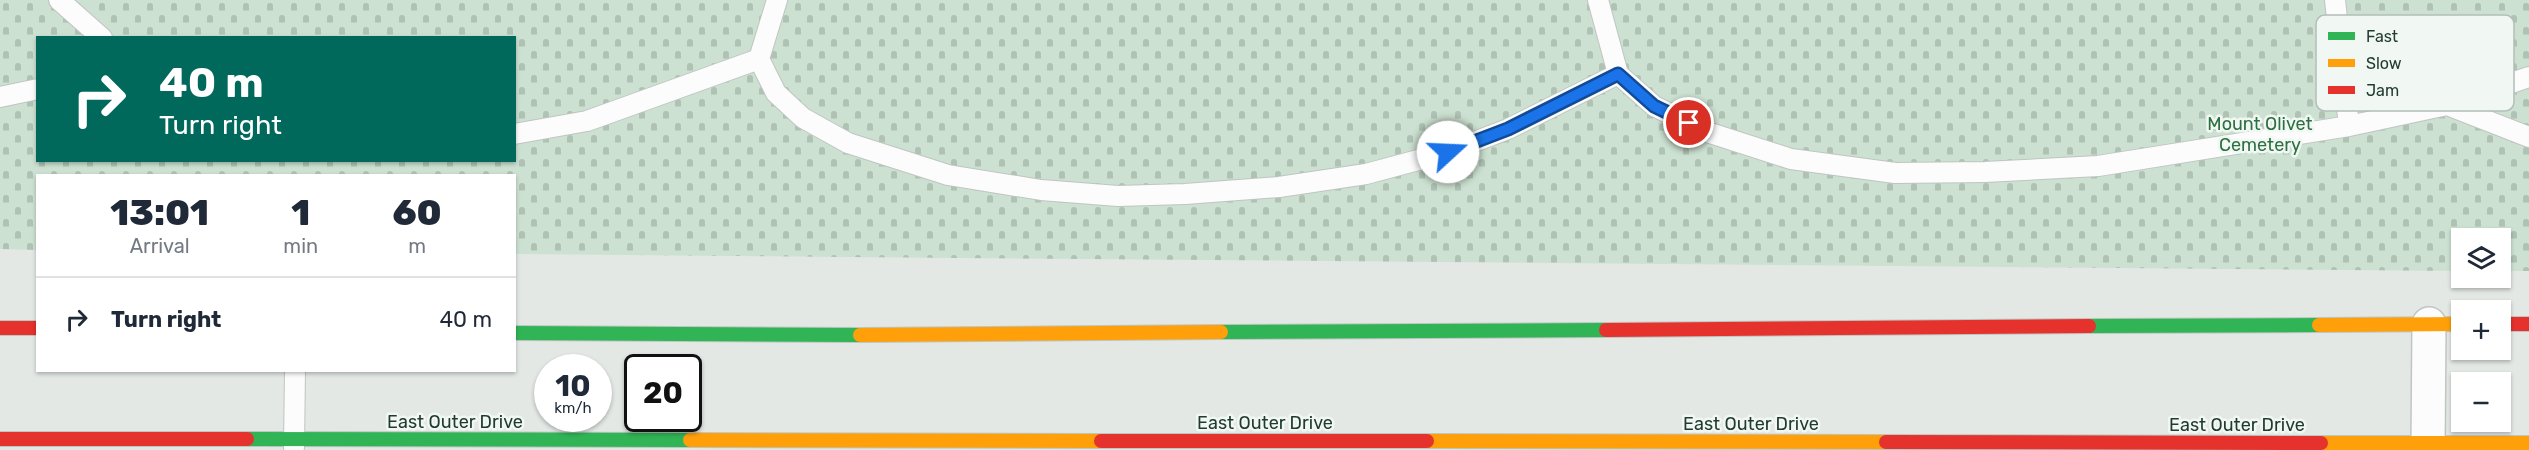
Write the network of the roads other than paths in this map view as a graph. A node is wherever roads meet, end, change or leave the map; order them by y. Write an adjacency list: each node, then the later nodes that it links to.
1 (59, 0): 6 (lane)
2 (777, 0): 7 (lane)
3 (1598, 0): 8 (lane)
4 (2335, 0): 5 (lane)
5 (2337, 15)
6 (100, 36)
7 (759, 59): 8 (lane); 17 (lane)
8 (1618, 74): 16 (lane)
9 (2529, 77): 10 (lane)
10 (2514, 82)
11 (36, 89): 12 (lane)
12 (0, 97)
13 (2347, 111): 16 (lane)
14 (2419, 111): 16 (lane)
15 (2462, 111): 18 (lane)
16 (2349, 126)
17 (516, 134)
18 (2529, 137)
19 (2428, 324): 20 (main road); 25 (main road); 30 (street)
20 (2451, 324)
21 (2511, 324): 22 (main road)
22 (2529, 324)
23 (0, 328): 24 (main road)
24 (36, 328)
25 (516, 333)
26 (295, 372): 29 (lane)
27 (0, 439): 29 (main road, East Outer Drive)
28 (2529, 443): 30 (main road, East Outer Drive)
29 (294, 445): 30 (main road, East Outer Drive)
30 (2428, 446)

